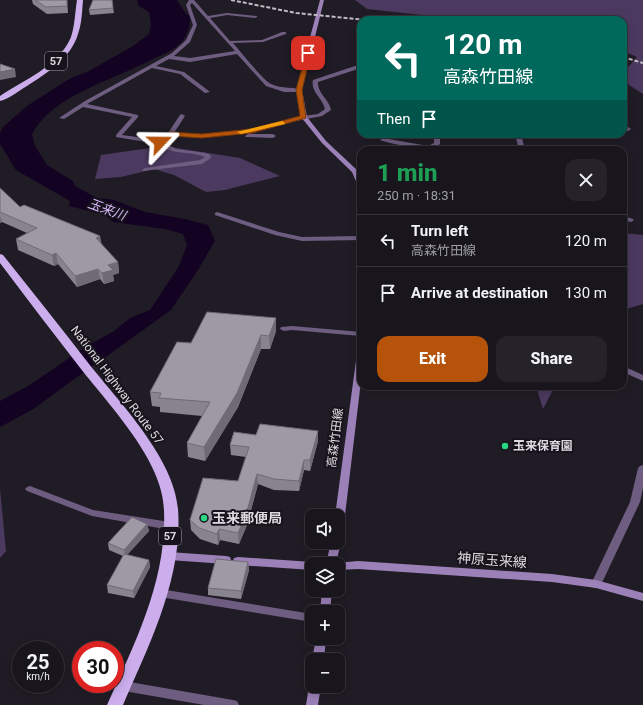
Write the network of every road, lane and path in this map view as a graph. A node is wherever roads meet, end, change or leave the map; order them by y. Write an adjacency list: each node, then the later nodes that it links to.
1 (80, 0): 15 (highway, 57)
2 (200, 0): 4 (street)
3 (322, 0): 13 (main road)
4 (193, 1): 5 (street); 10 (street)
5 (208, 17): 6 (street); 8 (street)
6 (255, 17)
7 (284, 33): 8 (street)
8 (230, 42): 9 (street)
9 (239, 52): 10 (street); 13 (street)
10 (169, 57): 11 (street)
11 (153, 67): 14 (street); 16 (street)
12 (357, 67): 18 (street)
13 (299, 90): 18 (main road)
14 (207, 92)
15 (0, 99)
16 (82, 105): 19 (street); 24 (street)
17 (182, 116): 20 (street)
18 (304, 117): 21 (street); 27 (main road)
19 (62, 118)
20 (170, 134): 21 (street); 24 (street)
21 (208, 135): 22 (street)
22 (274, 136)
23 (383, 140): 25 (street)
24 (160, 142): 26 (street)
25 (410, 146)
26 (145, 170)
27 (357, 176)
28 (217, 214): 31 (street)
29 (627, 219): 30 (street)
30 (630, 220)
31 (357, 238)
32 (0, 257): 41 (highway, National Highway Route 57 / 57)
33 (284, 329): 34 (street)
34 (357, 334)
35 (627, 371): 36 (street)
36 (643, 378)
37 (357, 380): 40 (main road, 高森竹田線)
38 (643, 468): 45 (street)
39 (30, 489): 41 (street)
40 (341, 509)
41 (170, 526): 42 (highway, National Highway Route 57 / 57)
42 (169, 556): 43 (main road); 46 (highway, National Highway Route 57 / 57)
43 (305, 566)
44 (345, 566): 45 (main road, 神原玉来線)
45 (596, 584): 47 (main road, 神原玉来線)
46 (160, 593): 48 (street); 49 (highway, National Highway Route 57 / 57)
47 (643, 596)
48 (305, 617)
49 (124, 686): 53 (street)
50 (121, 693): 52 (highway, National Highway Route 57 / 57)
51 (314, 693): 54 (main road)
52 (115, 705)
53 (233, 705)
54 (312, 705)

